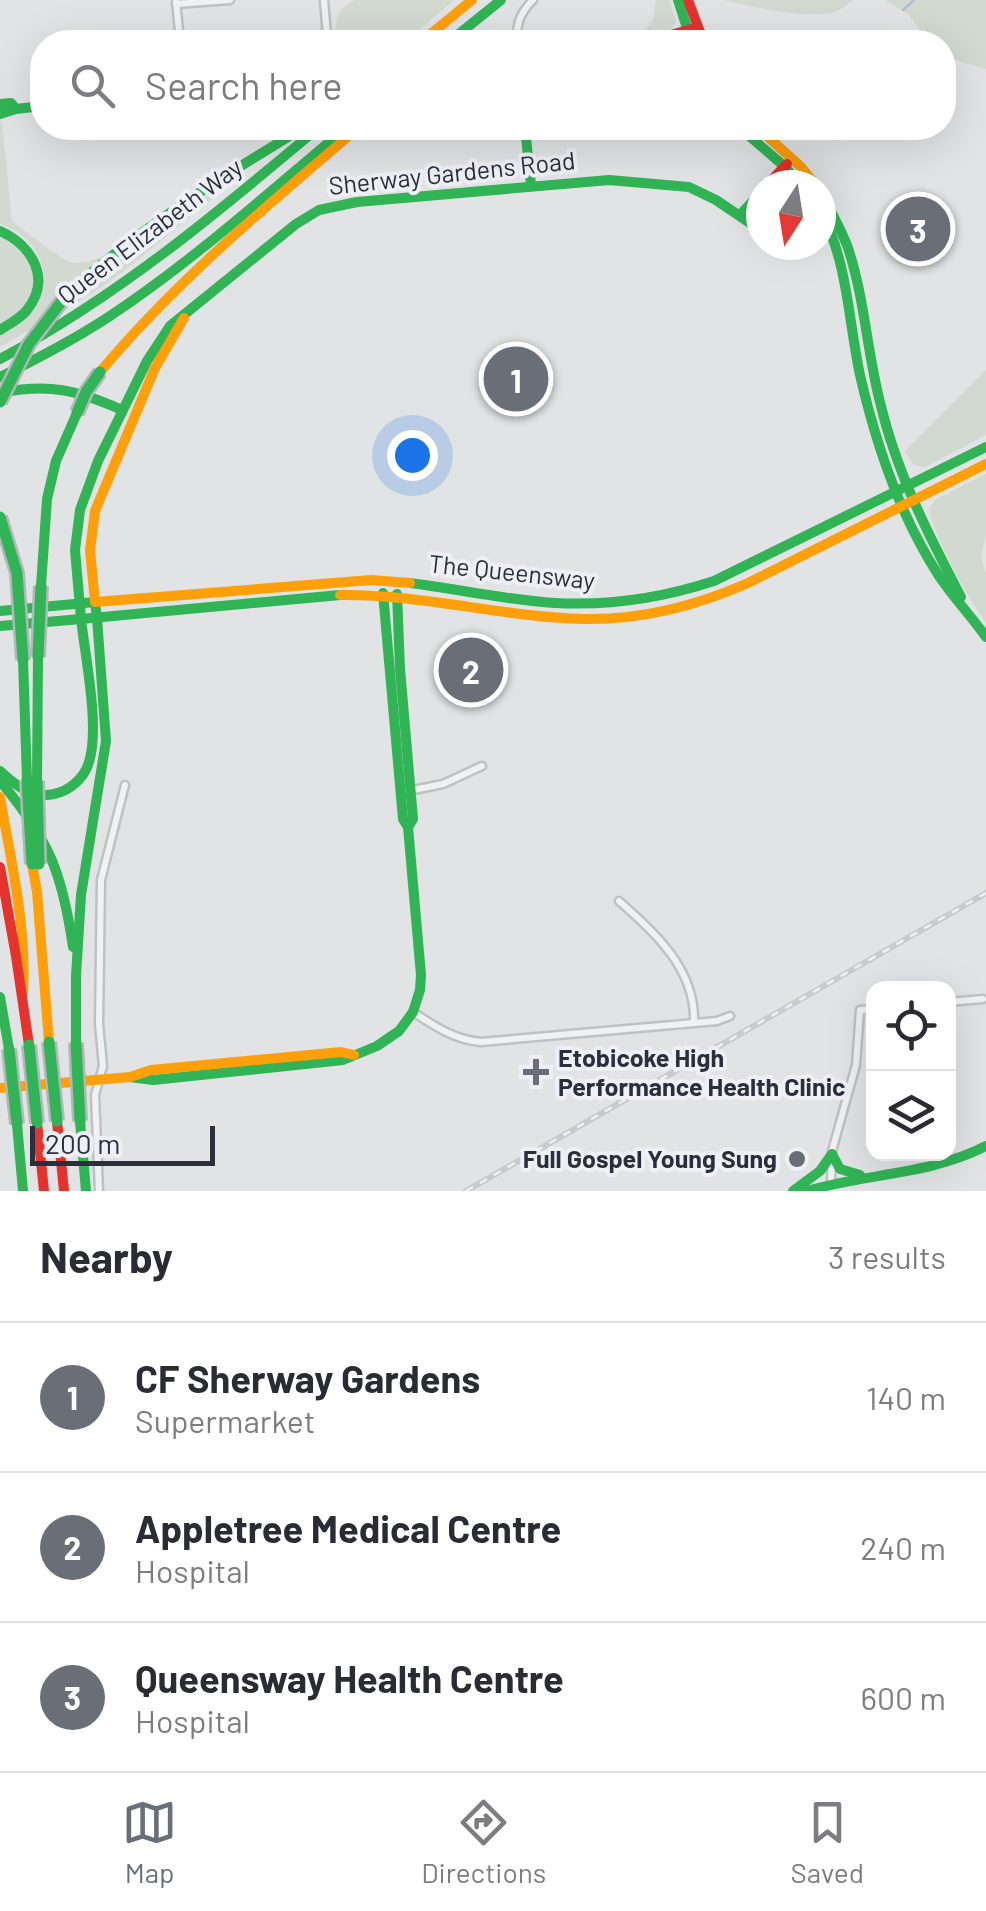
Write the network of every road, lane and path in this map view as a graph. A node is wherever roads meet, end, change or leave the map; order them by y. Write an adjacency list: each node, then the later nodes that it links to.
1 (230, 0): 8 (street)
2 (324, 0): 10 (street)
3 (472, 0): 11 (main road)
4 (502, 0): 12 (main road)
5 (533, 0): 13 (street)
6 (678, 0): 14 (main road)
7 (688, 0): 15 (main road)
8 (176, 2): 9 (street)
9 (179, 30)
10 (326, 30)
11 (435, 30)
12 (464, 30)
13 (517, 30)
14 (691, 30)
15 (694, 30)
16 (0, 104): 18 (main road)
17 (30, 107): 18 (main road)
18 (16, 109): 19 (main road)
19 (0, 114)
20 (283, 140): 38 (main road, bridge)
21 (304, 140): 35 (main road, Queen Elizabeth Way)
22 (331, 140): 36 (main road, Queen Elizabeth Way)
23 (344, 140): 60 (main road, bridge)
24 (527, 140): 29 (main road)
25 (754, 140): 27 (main road)
26 (767, 140): 28 (main road)
27 (789, 170)
28 (790, 170)
29 (531, 185): 31 (main road, Sherway Gardens Road); 39 (main road, Sherway Gardens Road)
30 (836, 218): 42 (main road)
31 (745, 219)
32 (0, 232): 34 (main road)
33 (836, 244): 42 (main road)
34 (0, 330)
35 (0, 359)
36 (0, 376)
37 (0, 394): 39 (main road)
38 (0, 402)
39 (131, 407): 49 (main road, Sherway Gardens Road); 50 (main road, Sherway Gardens Road)
40 (986, 447): 42 (main road, The Queensway)
41 (986, 464): 43 (main road, The Queensway)
42 (902, 489): 43 (main road); 48 (main road, The Queensway)
43 (908, 503): 52 (main road, The Queensway); 56 (main road)
44 (0, 517): 60 (main road, bridge)
45 (390, 581): 46 (main road); 47 (main road); 48 (main road, The Queensway); 49 (main road, The Queensway)
46 (383, 595): 47 (main road, The Queensway); 53 (main road, The Queensway); 62 (main road)
47 (398, 596): 52 (main road, The Queensway); 62 (main road)
48 (528, 601): 52 (main road)
49 (95, 602): 50 (main road, The Queensway); 53 (main road, Sherway Gardens Road)
50 (80, 604): 51 (main road, The Queensway); 54 (main road, Sherway Gardens Road)
51 (0, 611)
52 (508, 612)
53 (96, 618): 54 (main road, The Queensway); 66 (main road, Sherway Gardens Road)
54 (81, 620): 55 (main road, The Queensway); 58 (main road, Sherway Gardens Road)
55 (0, 626)
56 (986, 637)
57 (482, 766): 62 (street)
58 (0, 772)
59 (0, 780): 66 (main road)
60 (32, 780): 83 (main road, bridge)
61 (124, 785): 75 (street)
62 (406, 791): 72 (main road)
63 (0, 800): 67 (main road)
64 (0, 867): 67 (main road)
65 (619, 900): 74 (street)
66 (76, 976): 84 (main road, bridge)
67 (23, 993): 82 (main road, bridge)
68 (0, 996): 81 (main road, bridge)
69 (983, 998): 70 (street)
70 (956, 1001)
71 (866, 1010): 78 (street)
72 (413, 1012): 74 (street); 75 (main road)
73 (730, 1016): 74 (street)
74 (694, 1022)
75 (98, 1080): 76 (main road); 85 (street)
76 (0, 1088)
77 (986, 1146): 79 (main road)
78 (832, 1154): 79 (main road); 80 (street); 86 (main road)
79 (869, 1177): 80 (main road)
80 (831, 1184): 87 (main road)
81 (23, 1191)
82 (44, 1191)
83 (64, 1191)
84 (86, 1191)
85 (99, 1191)
86 (793, 1191)
87 (807, 1191)

